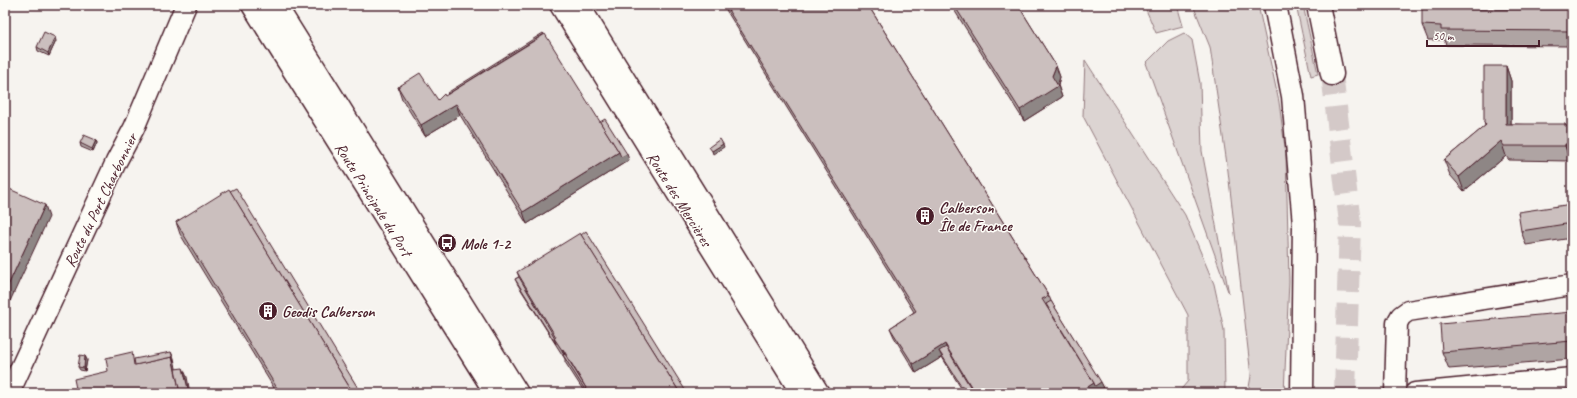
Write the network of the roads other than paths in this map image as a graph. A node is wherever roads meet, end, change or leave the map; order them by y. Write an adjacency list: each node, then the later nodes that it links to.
1 (186, 5): 11 (street, Route du Port Charbonnier)
2 (252, 5): 12 (main road, Route Principale du Port)
3 (275, 5): 13 (main road, Route Principale du Port)
4 (560, 5): 14 (street, Route des Mercières)
5 (579, 5): 15 (street, Route des Mercières)
6 (1274, 5): 16 (main road)
7 (1318, 5): 8 (main road)
8 (1332, 74)
9 (1572, 285): 17 (street)
10 (1572, 378): 18 (street)
11 (9, 393)
12 (496, 393)
13 (516, 393)
14 (801, 393)
15 (819, 393)
16 (1302, 393)
17 (1395, 393)
18 (1415, 393)

